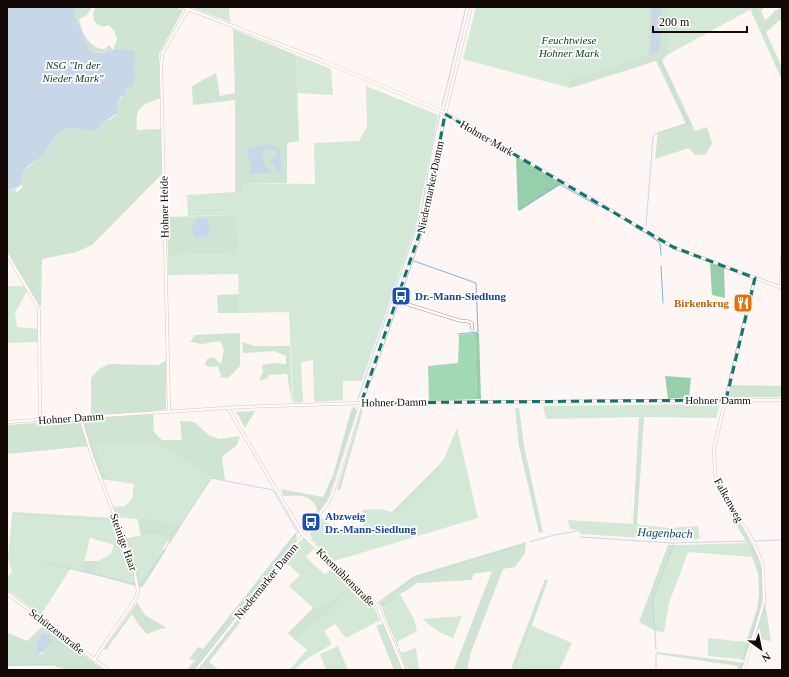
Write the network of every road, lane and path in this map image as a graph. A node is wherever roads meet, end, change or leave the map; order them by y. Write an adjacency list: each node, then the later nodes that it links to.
1 (183, 7): 3 (street, Hohner Mark)
2 (471, 7): 4 (street, Niedermarker Damm)
3 (188, 9): 4 (street, Hohner Mark); 15 (street, Hohner Heide)
4 (445, 114): 7 (street, Hohner Mark); 9 (street, Niedermarker Damm)
5 (7, 254): 17 (street)
6 (782, 258): 8 (street)
7 (755, 278): 8 (street, Hohner Mark); 11 (street, Falkenweg)
8 (782, 288)
9 (397, 301): 10 (street); 13 (street, Niedermarker Damm)
10 (472, 329)
11 (726, 400): 12 (street, Hohner Damm); 13 (street, Hohner Damm); 25 (street, Falkenweg)
12 (782, 400)
13 (361, 403): 14 (street, Hohner Damm); 19 (street, Niedermarker Damm)
14 (228, 408): 15 (street, Hohner Damm); 19 (street, Knemühlenstraße)
15 (169, 411): 16 (street, Hohner Damm)
16 (80, 417): 17 (street, Hohner Damm); 21 (street, Steinige Haar)
17 (40, 420): 18 (street, Hohner Damm)
18 (7, 422)
19 (303, 535): 23 (street, Niedermarker Damm); 24 (street, Knemühlenstraße)
20 (7, 593): 21 (street, Schützenstraße)
21 (94, 660): 22 (street, Schützenstraße)
22 (108, 670)
23 (196, 670)
24 (404, 670)
25 (743, 670)

